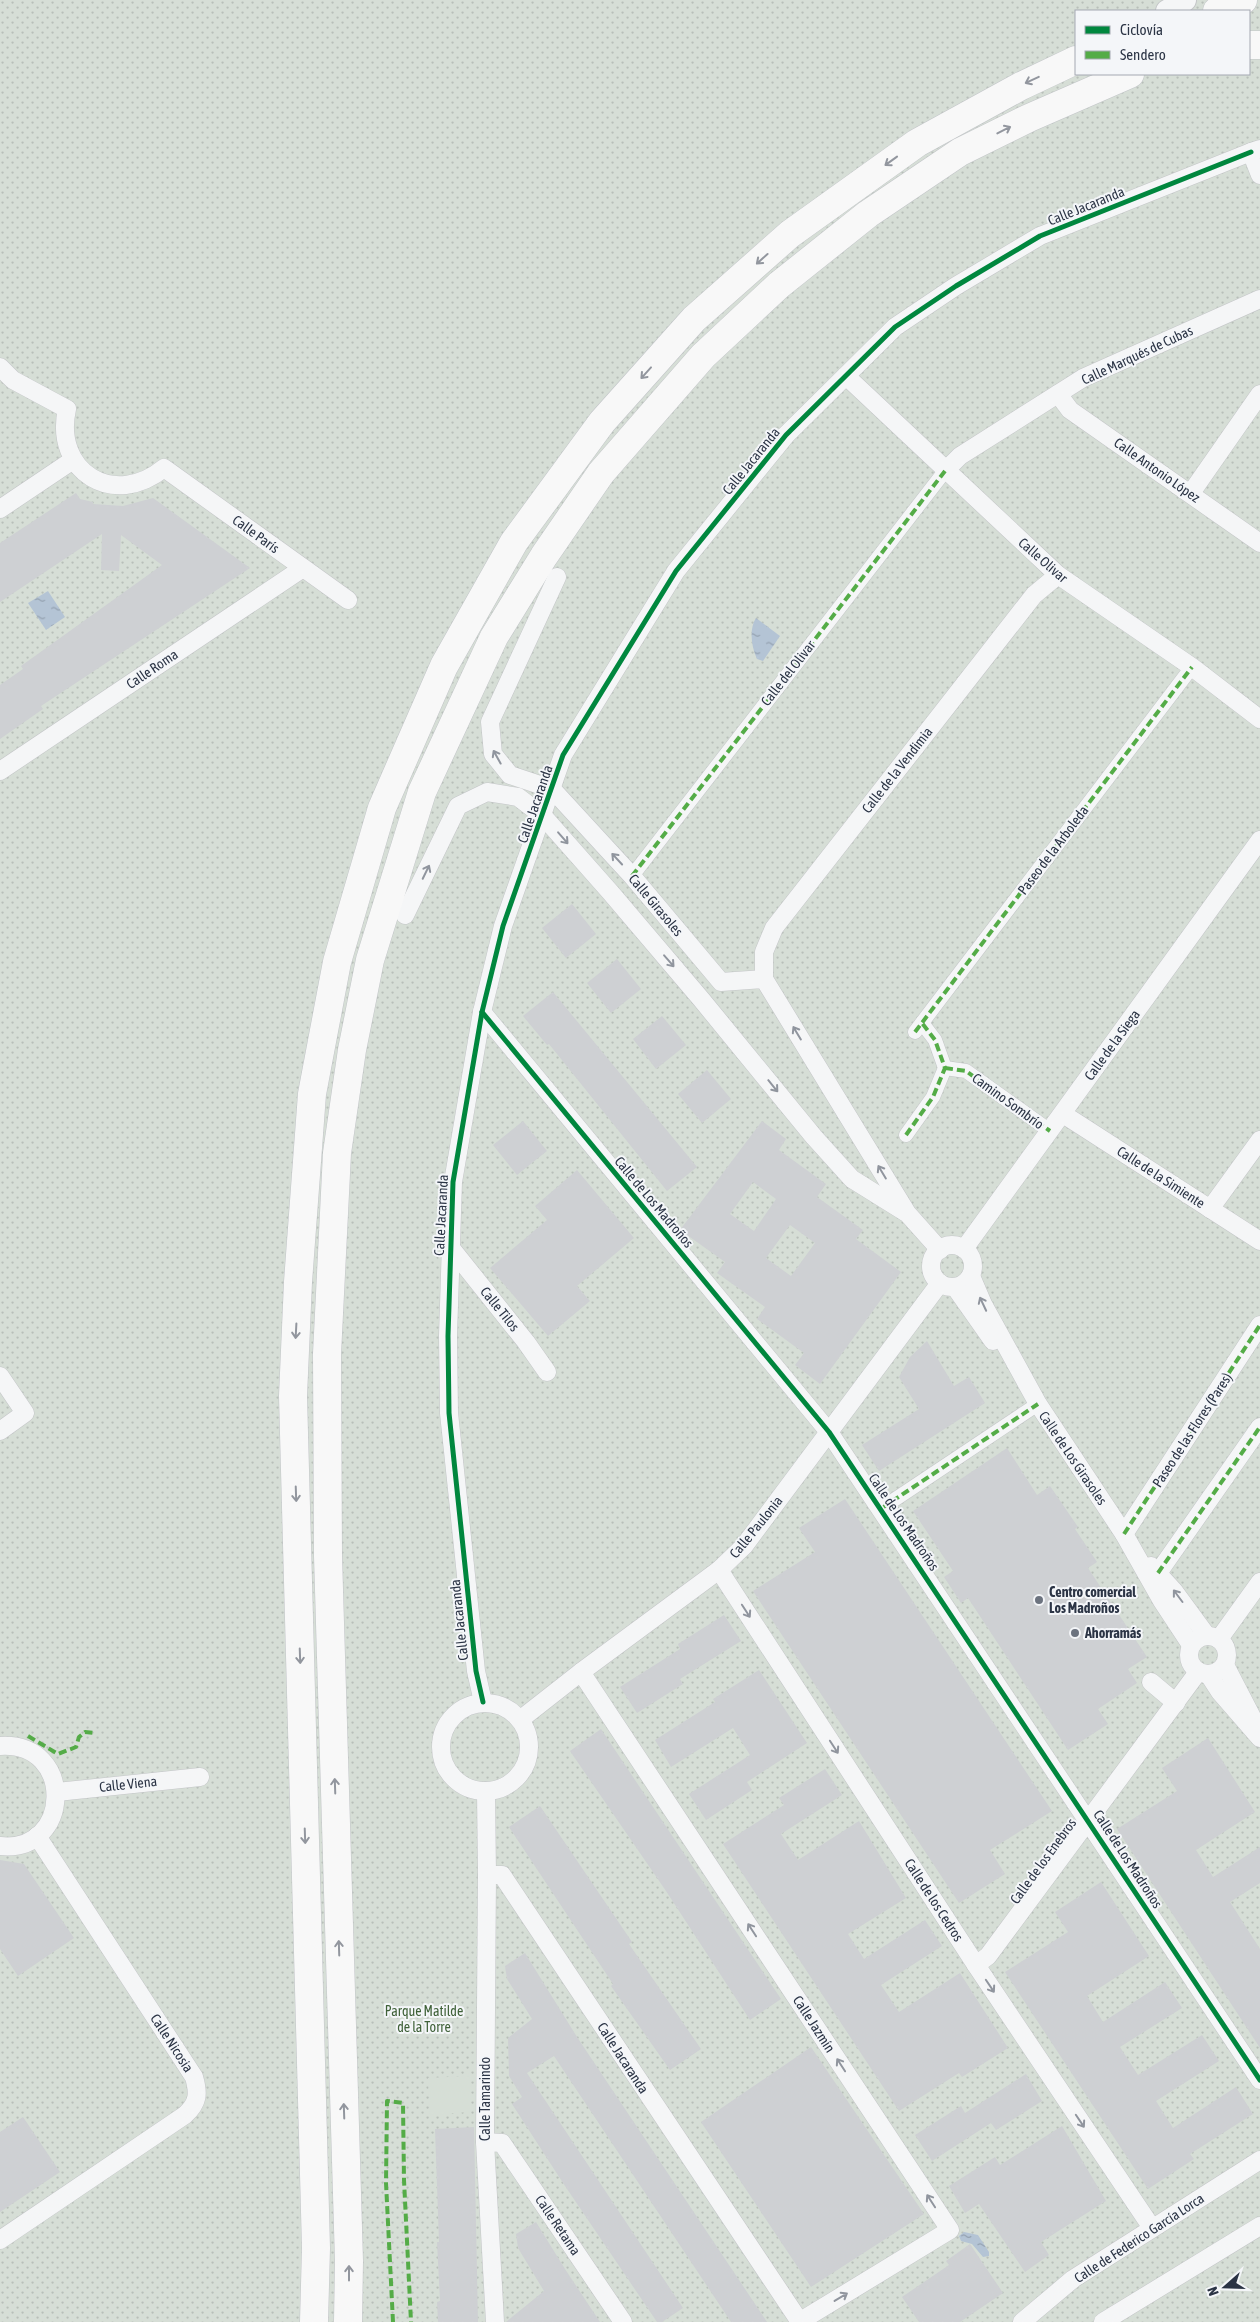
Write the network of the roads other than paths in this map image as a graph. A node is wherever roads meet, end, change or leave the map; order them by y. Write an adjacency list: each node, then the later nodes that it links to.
1 (1185, 0): 3 (street)
2 (1243, 0): 4 (main road)
3 (1168, 10)
4 (1219, 10)
5 (1075, 60): 87 (main road, one-way to 87)
6 (1128, 75): 88 (main road, one-way to 6)
7 (1256, 150): 8 (street); 11 (street, Calle Jacaranda)
8 (1260, 175)
9 (1260, 300): 12 (street, Calle Marqués de Cubas)
10 (0, 367): 14 (street)
11 (846, 376): 15 (street, Calle Olivar); 26 (street, Calle Jacaranda)
12 (1058, 394): 15 (street, Calle Marqués de Cubas); 16 (street, Calle Antonio López)
13 (1260, 394): 16 (street)
14 (73, 460): 17 (street); 19 (street, Calle París)
15 (945, 471): 20 (street, Calle Olivar); 29 (street, Calle del Olivar)
16 (1191, 493): 18 (street, Calle Antonio López)
17 (0, 509)
18 (1260, 543)
19 (303, 568): 22 (street, Calle París); 25 (street, Calle Roma)
20 (1058, 576): 23 (street, Calle Olivar); 31 (street, Calle de la Vendimia)
21 (557, 577): 26 (street, one-way to 21)
22 (348, 600)
23 (1192, 668): 24 (street, Calle Olivar); 35 (street, Paseo de la Arboleda)
24 (1260, 719)
25 (0, 771)
26 (552, 789): 27 (street, Calle Jacaranda); 29 (street, Calle Girasoles, one-way to 26)
27 (543, 816): 30 (street, Calle Girasoles, one-way to 27); 33 (street, Calle Girasoles, one-way to 33); 34 (street, Calle Jacaranda)
28 (1260, 840): 36 (street, Calle de la Siega)
29 (632, 876): 32 (street, Calle Girasoles)
30 (404, 915)
31 (764, 979): 32 (street); 41 (street, Calle Girasoles, one-way to 31)
32 (721, 982): 33 (street)
33 (701, 999): 41 (street, Calle Girasoles, one-way to 41)
34 (482, 1012): 43 (street, Calle Jacaranda); 55 (street, Calle de Los Madroños)
35 (945, 1068): 37 (street, Camino Sombrío); 38 (street)
36 (1063, 1114): 37 (street, Calle de la Siega); 40 (street, Calle de la Simiente)
37 (1050, 1131): 44 (street, Calle de la Siega)
38 (906, 1136)
39 (1260, 1140): 40 (street)
40 (1210, 1209): 42 (street, Calle de la Simiente)
41 (907, 1213): 45 (street, Calle Girasoles)
42 (1260, 1241)
43 (451, 1248): 49 (street, Calle Tilos); 67 (street, Calle Jacaranda)
44 (964, 1249): 45 (street); 46 (street)
45 (940, 1250): 47 (street)
46 (971, 1276): 47 (street); 51 (street, one-way to 46)
47 (947, 1285): 51 (street); 55 (street, Calle Paulonia)
48 (1260, 1325): 57 (street, Paseo de las Flores (Pares))
49 (547, 1372)
50 (0, 1376): 54 (street)
51 (1022, 1378): 52 (street, Calle de Los Girasoles)
52 (1038, 1404): 56 (street); 57 (street, Calle de Los Girasoles)
53 (1260, 1427): 59 (street)
54 (0, 1431)
55 (829, 1432): 56 (street, Calle de Los Madroños); 58 (street, Calle Paulonia)
56 (882, 1508): 76 (street, Calle de Los Madroños)
57 (1125, 1535): 59 (street, Calle de Los Girasoles); 62 (street, Calle de Los Girasoles)
58 (719, 1570): 64 (street, Calle Paulonia); 80 (street, Calle de los Cedros, one-way to 80)
59 (1158, 1573): 61 (street, Calle de Los Girasoles, one-way to 59)
60 (1260, 1582): 61 (street)
61 (1213, 1637): 62 (street); 63 (street)
62 (1191, 1646): 65 (street)
63 (1225, 1665): 65 (street); 70 (street)
64 (581, 1672): 69 (street, Calle Paulonia); 91 (street, Calle Jazmín, one-way to 64)
65 (1204, 1674): 68 (street, Calle de los Enebros); 71 (street)
66 (1151, 1682): 68 (street)
67 (483, 1702): 69 (street); 75 (street)
68 (1176, 1703): 76 (street, Calle de los Enebros)
69 (521, 1719): 75 (street)
70 (1260, 1733)
71 (1260, 1738)
72 (0, 1746): 74 (street)
73 (200, 1777): 74 (street, Calle Viena)
74 (56, 1792): 77 (street)
75 (486, 1792): 79 (street)
76 (1088, 1818): 80 (street, Calle de los Enebros); 81 (street, Calle de Los Madroños)
77 (37, 1836): 78 (street); 86 (street, Calle Nicosia)
78 (0, 1846)
79 (487, 1875): 82 (street, Calle Tamarindo); 91 (street, Calle Jacaranda)
80 (976, 1965): 85 (street, Calle de los Cedros, one-way to 85)
81 (1260, 2080)
82 (485, 2142): 89 (street, Calle Tamarindo); 90 (street, Calle Retama)
83 (1260, 2160): 85 (street, Calle de Federico García Lorca)
84 (1260, 2226): 93 (street)
85 (1152, 2228): 92 (street, Calle de Federico García Lorca)
86 (0, 2240)
87 (314, 2322)
88 (348, 2322)
89 (494, 2322)
90 (623, 2322)
91 (799, 2322)
92 (1022, 2322)
93 (1103, 2322)

